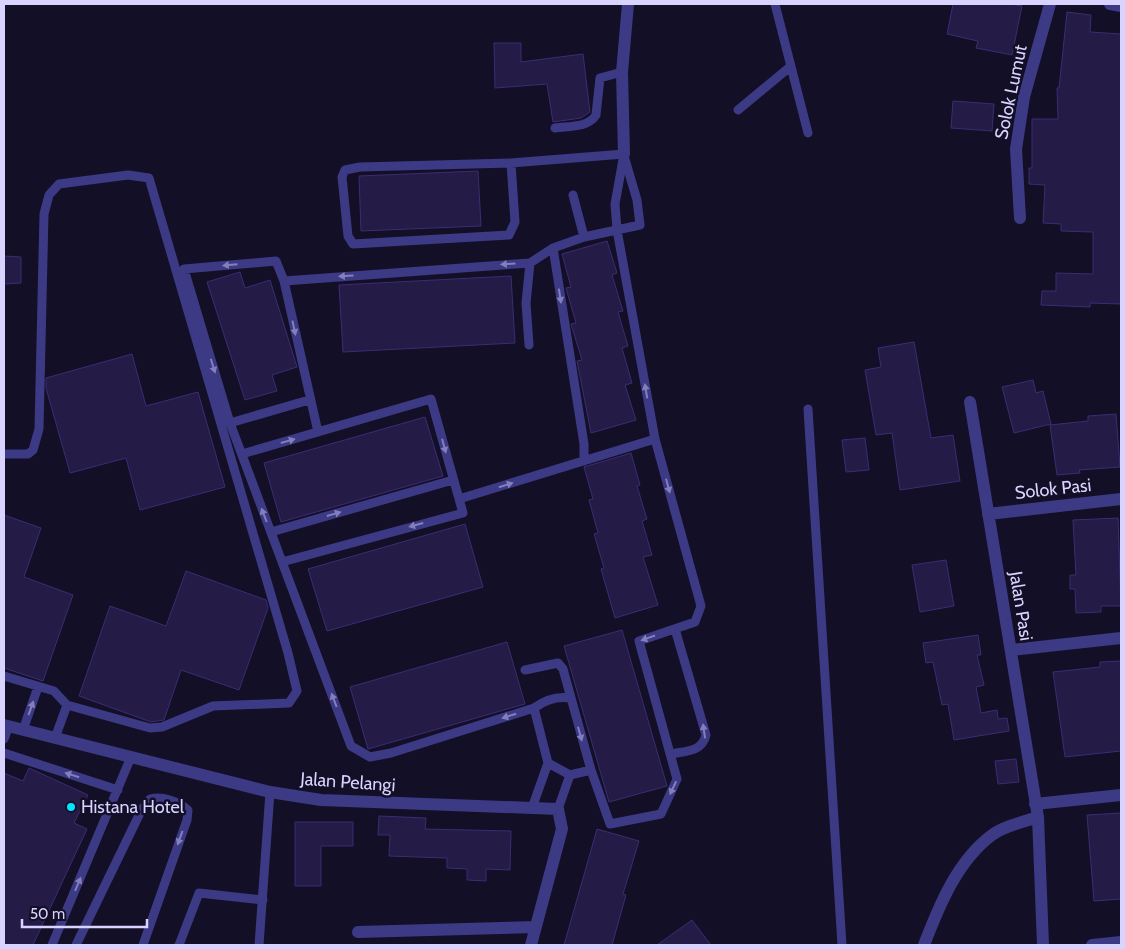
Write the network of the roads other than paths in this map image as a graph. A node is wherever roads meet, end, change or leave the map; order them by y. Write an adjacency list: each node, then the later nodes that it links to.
1 (628, 4): 7 (street)
2 (775, 4): 6 (lane)
3 (1050, 4): 14 (street, Solok Lumut)
4 (1110, 4): 5 (street)
5 (1121, 6)
6 (791, 66): 8 (lane); 10 (lane)
7 (622, 72): 9 (lane); 11 (street)
8 (738, 110)
9 (555, 128)
10 (808, 133)
11 (624, 154): 12 (lane); 15 (lane); 15 (lane)
12 (511, 162): 12 (lane)
13 (573, 195): 16 (lane)
14 (1020, 218)
15 (618, 230): 16 (lane); 26 (lane, one-way to 15)
16 (584, 237): 17 (lane)
17 (552, 248): 18 (lane); 29 (lane, one-way to 29)
18 (530, 263): 19 (lane, one-way to 19); 20 (lane)
19 (284, 281): 21 (lane, one-way to 21); 24 (lane, one-way to 24)
20 (529, 345)
21 (310, 400): 24 (lane); 25 (lane)
22 (970, 402): 33 (street, Jalan Pasi)
23 (808, 409): 72 (lane)
24 (230, 423): 28 (lane)
25 (318, 432): 28 (lane, one-way to 25); 30 (lane, one-way to 30)
26 (655, 439): 29 (lane); 36 (lane, one-way to 36)
27 (4, 454): 43 (lane)
28 (242, 454): 34 (lane, one-way to 28)
29 (584, 461): 31 (lane, one-way to 29)
30 (453, 480): 31 (lane); 34 (lane, one-way to 30)
31 (459, 499): 35 (lane, one-way to 35)
32 (1121, 499): 33 (street, Solok Pasi)
33 (988, 514): 38 (street, Jalan Pasi)
34 (271, 532): 35 (lane)
35 (282, 562): 44 (lane, one-way to 35)
36 (675, 629): 50 (lane, one-way to 50); 50 (lane, one-way to 36)
37 (1121, 638): 38 (street)
38 (1011, 650): 58 (street, Jalan Pasi)
39 (525, 670): 42 (lane)
40 (4, 676): 41 (lane)
41 (38, 686): 43 (lane); 46 (lane, one-way to 41)
42 (570, 698): 44 (lane); 53 (lane, one-way to 53)
43 (67, 705): 47 (lane)
44 (534, 708): 52 (lane)
45 (6, 725): 46 (street, Jalan Pelangi); 48 (lane)
46 (23, 730): 47 (street, Jalan Pelangi)
47 (55, 738): 51 (street, Jalan Pelangi)
48 (4, 739)
49 (4, 753): 55 (lane, one-way to 49)
50 (670, 754): 53 (lane, one-way to 53)
51 (131, 757): 55 (lane); 56 (street, Jalan Pelangi)
52 (548, 763): 54 (lane); 59 (lane)
53 (591, 770): 54 (lane)
54 (570, 775): 60 (lane)
55 (118, 790): 66 (lane, one-way to 55)
56 (270, 792): 59 (street, Jalan Pelangi); 62 (lane)
57 (1121, 795): 58 (street)
58 (1036, 804): 61 (street, Jalan Pasi)
59 (532, 808): 60 (street, Jalan Pelangi)
60 (558, 809): 63 (street)
61 (1038, 817): 73 (street); 74 (street, Jalan Pasi)
62 (263, 900): 69 (lane); 70 (lane)
63 (536, 927): 64 (street); 71 (street)
64 (358, 932)
65 (1121, 942): 75 (street)
66 (52, 945)
67 (76, 945): 68 (lane, one-way to 68)
68 (142, 945)
69 (179, 945)
70 (259, 945)
71 (531, 945)
72 (842, 945)
73 (924, 945)
74 (1043, 945)
75 (1092, 945)

